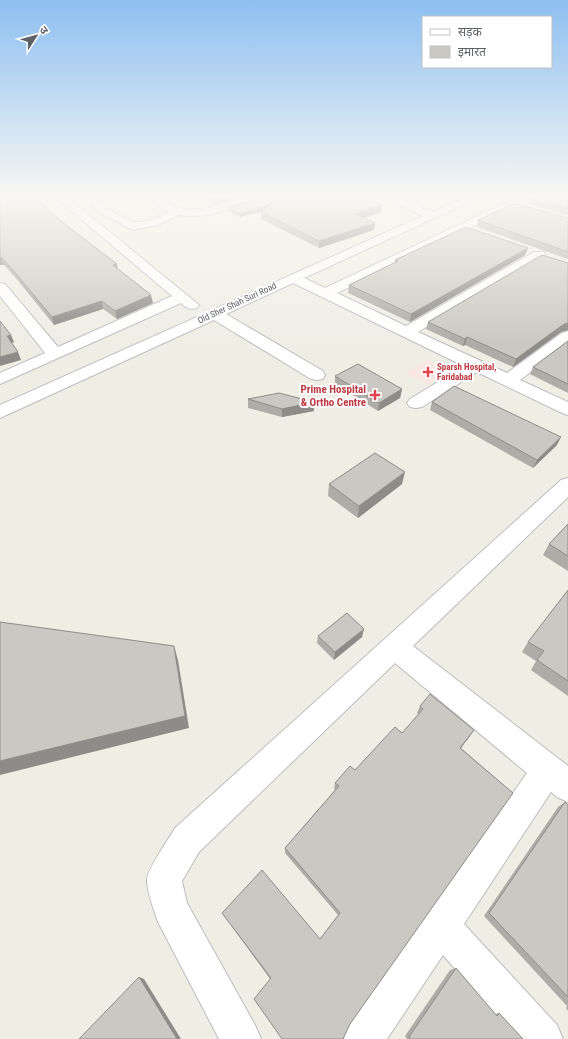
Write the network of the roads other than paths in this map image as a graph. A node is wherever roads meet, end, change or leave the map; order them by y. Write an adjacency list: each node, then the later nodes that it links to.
1 (119, 245): 10 (street)
2 (366, 245): 7 (street, Old Sher Shah Suri Road)
3 (427, 245): 9 (street)
4 (524, 249): 5 (street)
5 (539, 255): 6 (street); 12 (street)
6 (554, 260)
7 (293, 278): 9 (street); 11 (street, Old Sher Shah Suri Road)
8 (0, 287): 14 (street)
9 (326, 293): 12 (street)
10 (182, 297): 11 (street); 14 (street)
11 (211, 315): 16 (street); 21 (street, Old Sher Shah Suri Road)
12 (406, 332): 15 (street)
13 (568, 336): 18 (street)
14 (55, 354): 17 (street)
15 (476, 365): 18 (street); 19 (street)
16 (317, 375)
17 (0, 379)
18 (508, 381): 20 (street)
19 (416, 403)
20 (568, 409)
21 (0, 412)
22 (568, 485): 23 (street)
23 (395, 647): 24 (street); 26 (street)
24 (558, 778): 25 (street)
25 (441, 926): 27 (street); 28 (street)
26 (241, 1039)
27 (363, 1039)
28 (543, 1039)

